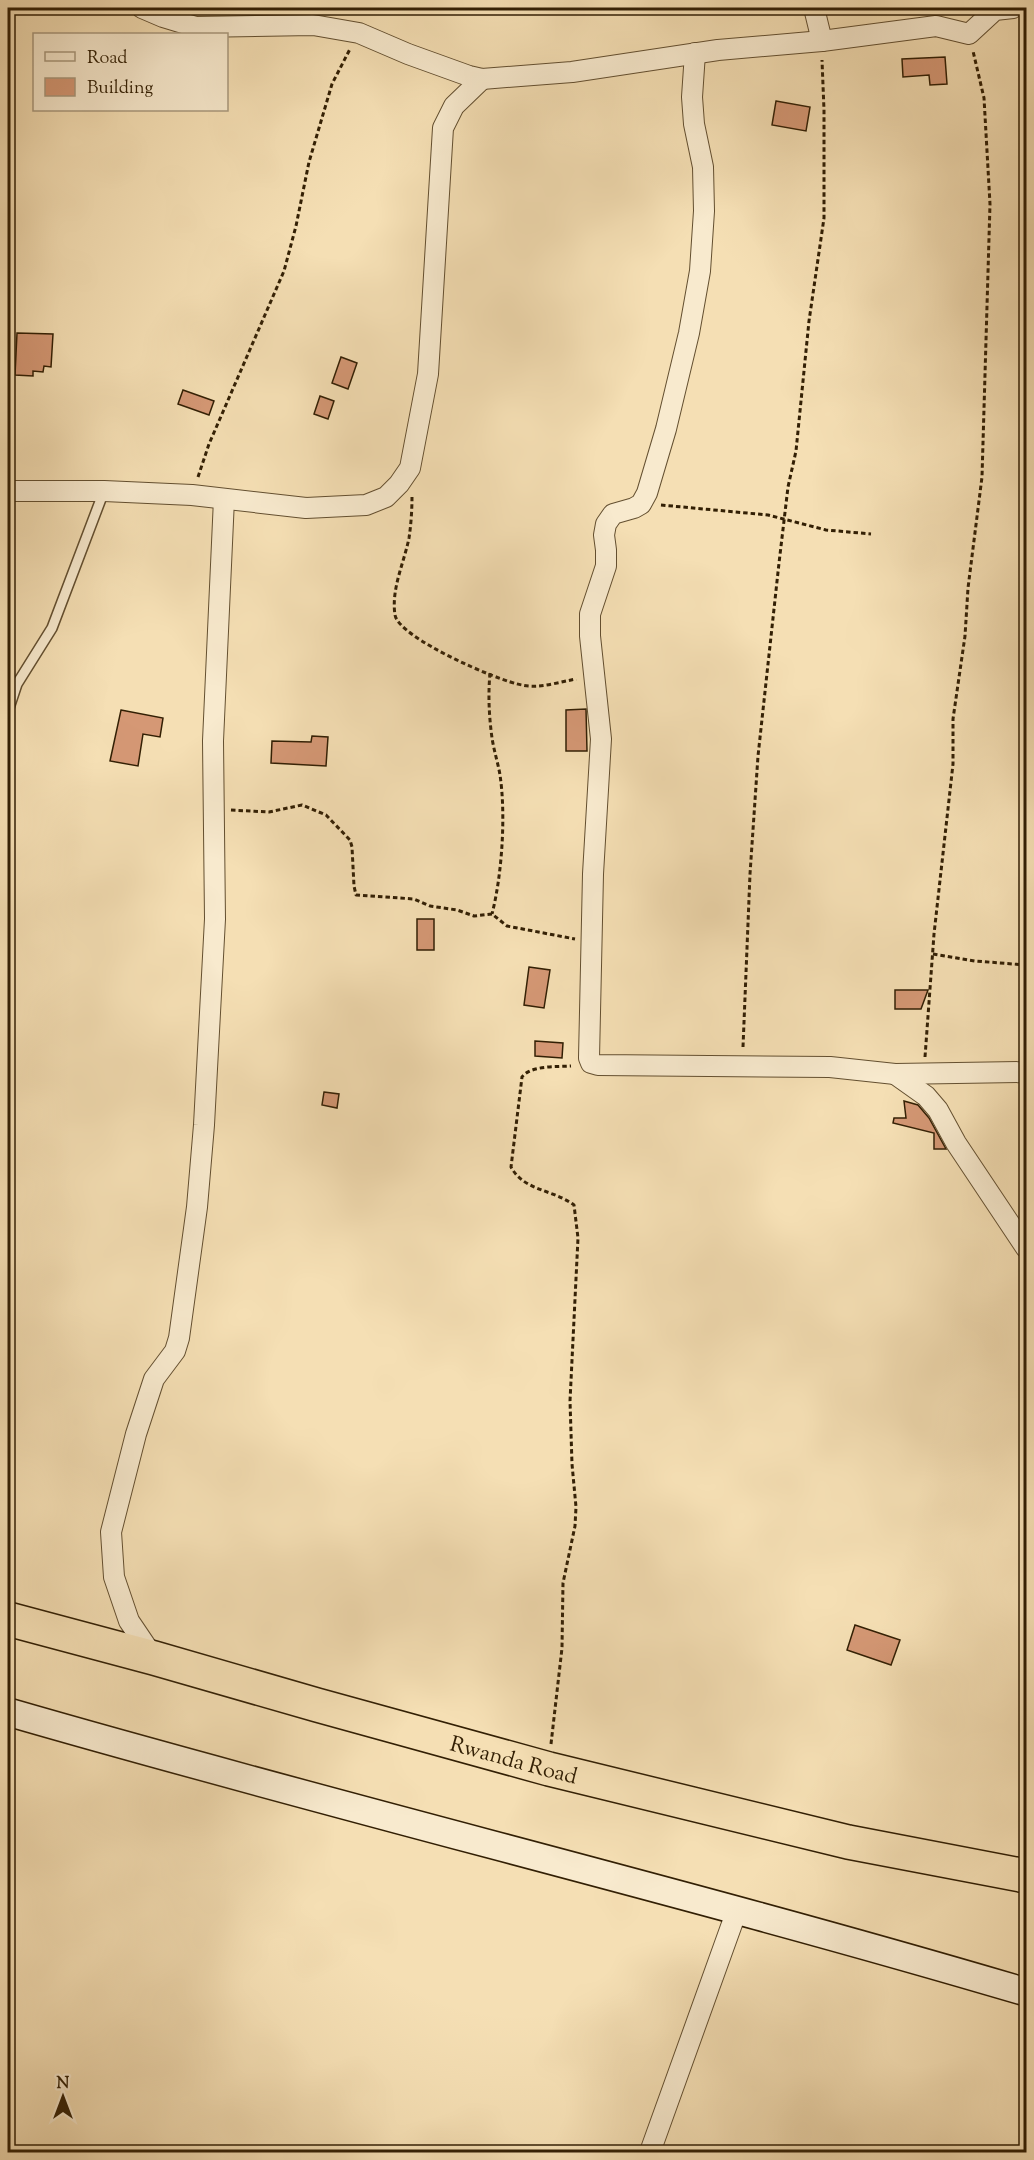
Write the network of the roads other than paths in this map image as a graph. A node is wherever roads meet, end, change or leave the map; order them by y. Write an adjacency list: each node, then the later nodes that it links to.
1 (142, 8): 8 (street)
2 (814, 8): 6 (street)
3 (976, 8): 5 (street)
4 (1013, 8): 5 (street)
5 (969, 34): 6 (street)
6 (822, 41): 7 (street)
7 (695, 53): 8 (street); 14 (street)
8 (482, 79): 11 (street)
9 (8, 491): 10 (street)
10 (104, 491): 11 (street); 12 (lane)
11 (224, 499): 17 (street)
12 (8, 711)
13 (1026, 1072): 14 (street)
14 (895, 1074): 15 (street)
15 (1026, 1248)
16 (8, 1619): 17 (highway, Rwanda Road)
17 (154, 1658): 19 (highway, Rwanda Road)
18 (8, 1712): 20 (street)
19 (1026, 1876)
20 (737, 1910): 21 (street); 22 (street)
21 (1026, 1992)
22 (650, 2152)

